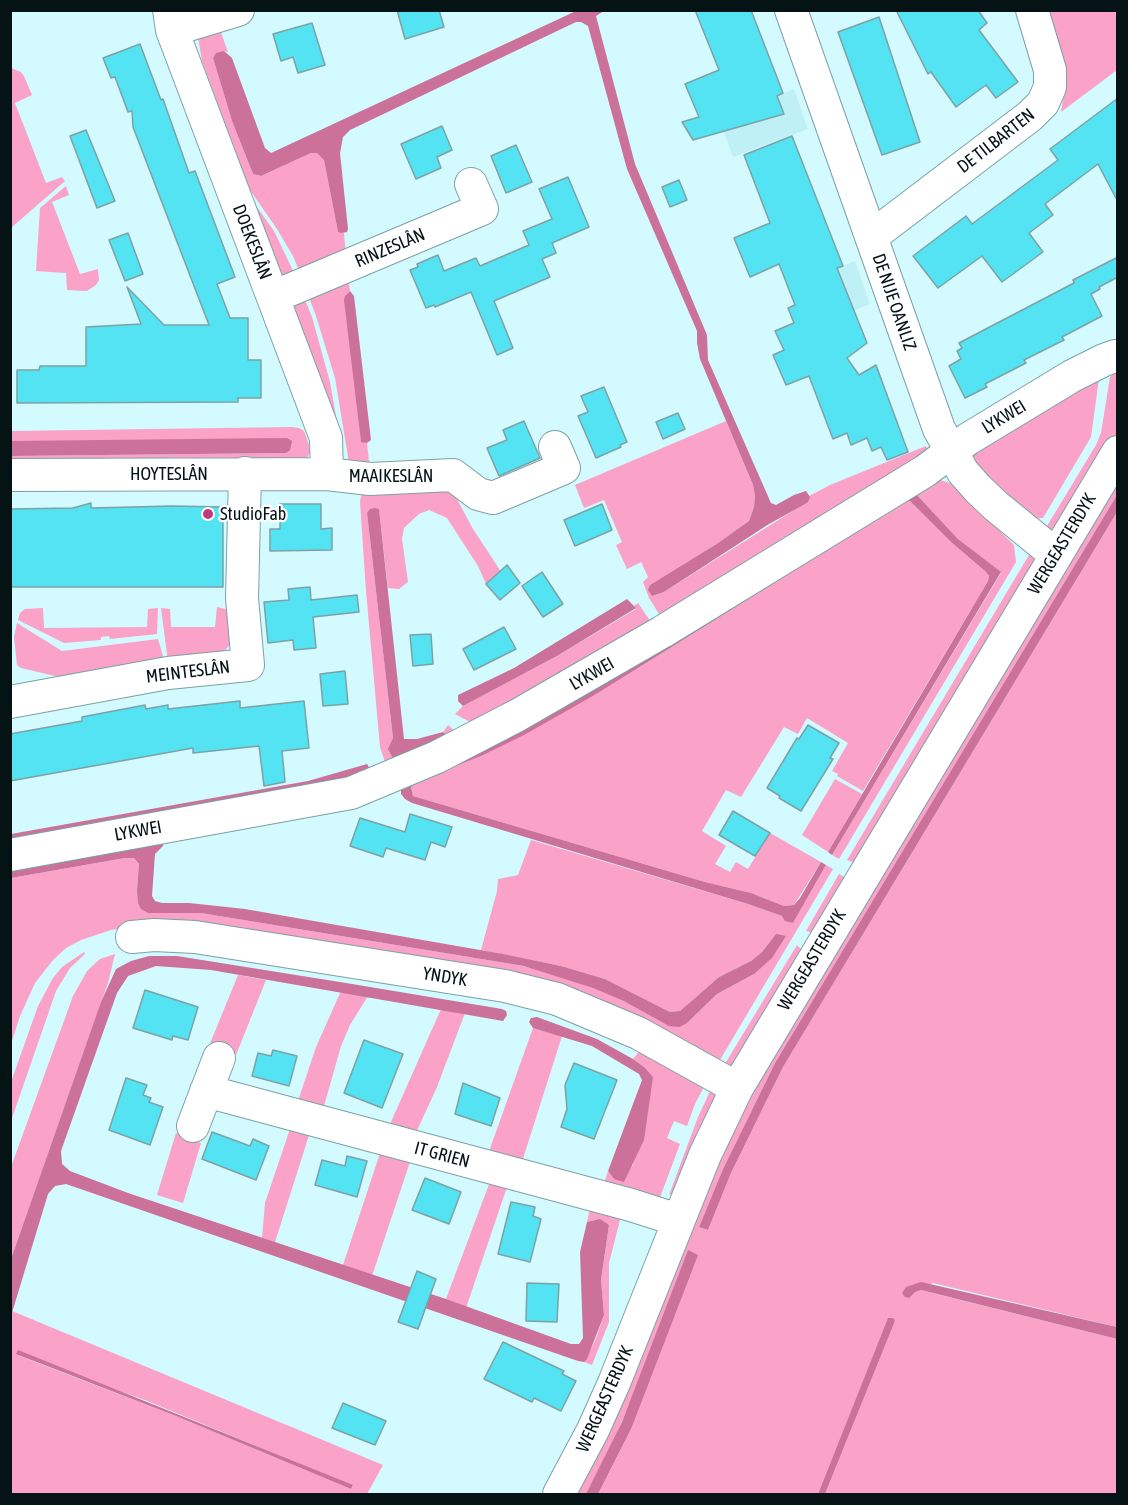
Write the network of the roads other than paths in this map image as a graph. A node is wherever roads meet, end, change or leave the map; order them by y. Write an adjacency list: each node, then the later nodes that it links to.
1 (238, 10): 4 (street)
2 (791, 10): 6 (street, DE NIJE OANLIZ)
3 (1032, 10): 6 (street, DE TILBARTEN)
4 (171, 20): 7 (street, DOEKESLÂN)
5 (471, 184): 7 (street, RINZESLÂN)
6 (871, 237): 10 (street, DE NIJE OANLIZ)
7 (273, 297): 13 (street, DOEKESLÂN)
8 (1118, 357): 10 (street, LYKWEI)
9 (555, 447): 13 (street, MAAIKESLÂN)
10 (951, 452): 15 (street, DE NIJE OANLIZ); 17 (street, LYKWEI)
11 (1118, 452): 15 (street, WERGEASTERDYK)
12 (245, 473): 13 (street, HOYTESLÂN); 14 (street, HOYTESLÂN); 16 (street, MEINTESLÂN)
13 (327, 474)
14 (10, 475)
15 (1056, 555): 20 (street, WERGEASTERDYK)
16 (10, 702)
17 (10, 855)
18 (132, 937): 20 (street, YNDYK)
19 (219, 1058): 21 (street)
20 (737, 1088): 23 (street, WERGEASTERDYK)
21 (206, 1091): 22 (street); 23 (street, IT GRIEN)
22 (193, 1126)
23 (678, 1220): 24 (street, WERGEASTERDYK)
24 (559, 1494)

